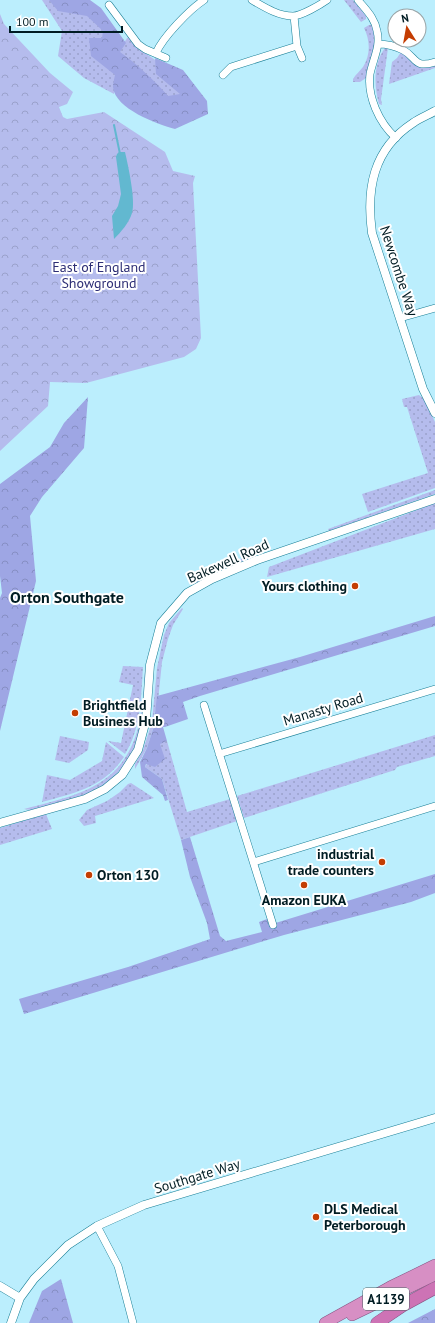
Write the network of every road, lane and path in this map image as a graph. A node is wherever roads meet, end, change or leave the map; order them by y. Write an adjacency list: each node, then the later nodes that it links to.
1 (204, 0): 5 (street)
2 (252, 0): 7 (street)
3 (327, 0): 7 (street)
4 (358, 0): 8 (street)
5 (194, 2): 10 (street)
6 (109, 5): 10 (street)
7 (294, 16): 9 (street)
8 (378, 44): 13 (street); 16 (street)
9 (297, 46): 12 (street); 14 (street)
10 (156, 53): 11 (street)
11 (166, 58)
12 (302, 58)
13 (435, 62)
14 (223, 75)
15 (435, 111): 16 (street, Newcombe Way)
16 (396, 138): 18 (street, Newcombe Way)
17 (435, 308): 18 (street)
18 (400, 318): 19 (street, Newcombe Way)
19 (435, 412)
20 (435, 499): 25 (street, Bakewell Road)
21 (435, 689): 23 (street, Manasty Road)
22 (204, 705): 23 (street)
23 (219, 754): 26 (street)
24 (435, 806): 26 (street)
25 (0, 823)
26 (254, 862): 27 (street)
27 (273, 925)
28 (435, 1118): 29 (street, Southgate Way)
29 (97, 1226): 34 (street, Southgate Way); 36 (street)
30 (435, 1265): 37 (highway)
31 (435, 1275): 38 (highway, A1139)
32 (0, 1286): 34 (street)
33 (435, 1288): 39 (highway)
34 (20, 1298): 35 (street, Southgate Way)
35 (11, 1323)
36 (133, 1323)
37 (325, 1323)
38 (337, 1323)
39 (377, 1323)

